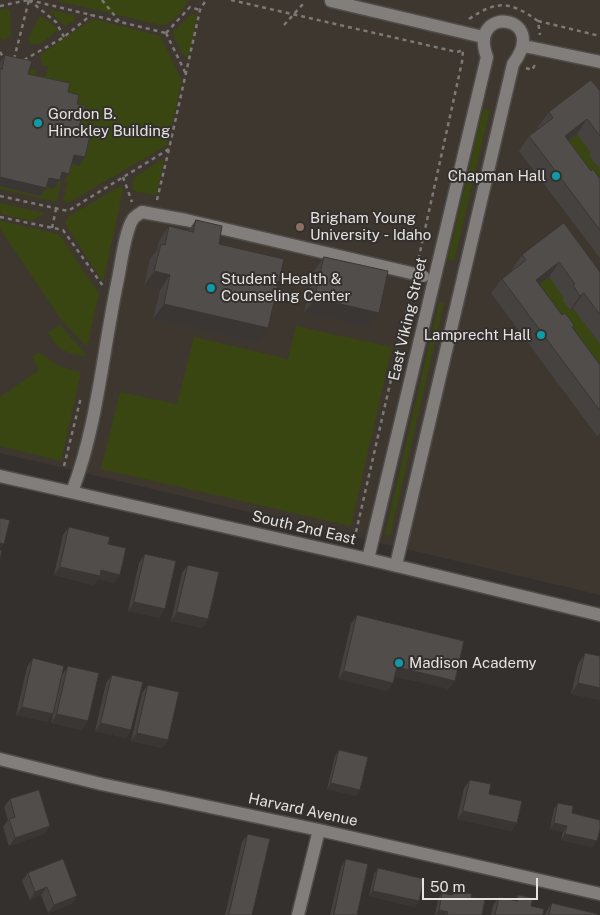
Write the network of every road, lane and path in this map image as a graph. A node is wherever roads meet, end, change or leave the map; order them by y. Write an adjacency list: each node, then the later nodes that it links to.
1 (29, 0): 9 (path); 12 (path); 17 (path); 26 (path)
2 (102, 0): 14 (path)
3 (206, 0): 10 (path)
4 (231, 0): 11 (path)
5 (509, 0): 8 (path)
6 (331, 1): 19 (street)
7 (303, 4): 11 (path)
8 (508, 4)
9 (0, 6)
10 (200, 10): 16 (path); 28 (path)
11 (293, 14): 15 (path); 35 (path)
12 (92, 15): 14 (path); 17 (path)
13 (538, 21): 18 (path)
14 (120, 22): 16 (path)
15 (284, 25)
16 (166, 33): 28 (path)
17 (64, 36): 24 (path)
18 (600, 36)
19 (483, 37): 20 (street); 35 (street, East Viking Street)
20 (524, 46): 25 (street); 42 (street)
21 (0, 52): 23 (path)
22 (538, 57): 27 (path)
23 (0, 60)
24 (20, 62)
25 (600, 62)
26 (12, 66)
27 (525, 68)
28 (186, 75): 29 (path)
29 (123, 177): 31 (path); 32 (path)
30 (0, 196): 32 (path)
31 (132, 203)
32 (56, 209): 34 (path)
33 (0, 217): 34 (path)
34 (52, 228): 37 (path)
35 (420, 273): 39 (street); 41 (street, East Viking Street)
36 (413, 285): 40 (path)
37 (106, 291)
38 (0, 476): 39 (street, South 2nd East)
39 (72, 492): 41 (street, South 2nd East)
40 (356, 532)
41 (368, 559): 42 (street, South 2nd East)
42 (396, 565): 43 (street, South 2nd East)
43 (600, 614)
44 (0, 759): 45 (street, Harvard Avenue)
45 (319, 830): 46 (street, Harvard Avenue); 47 (street)
46 (600, 894)
47 (298, 915)

